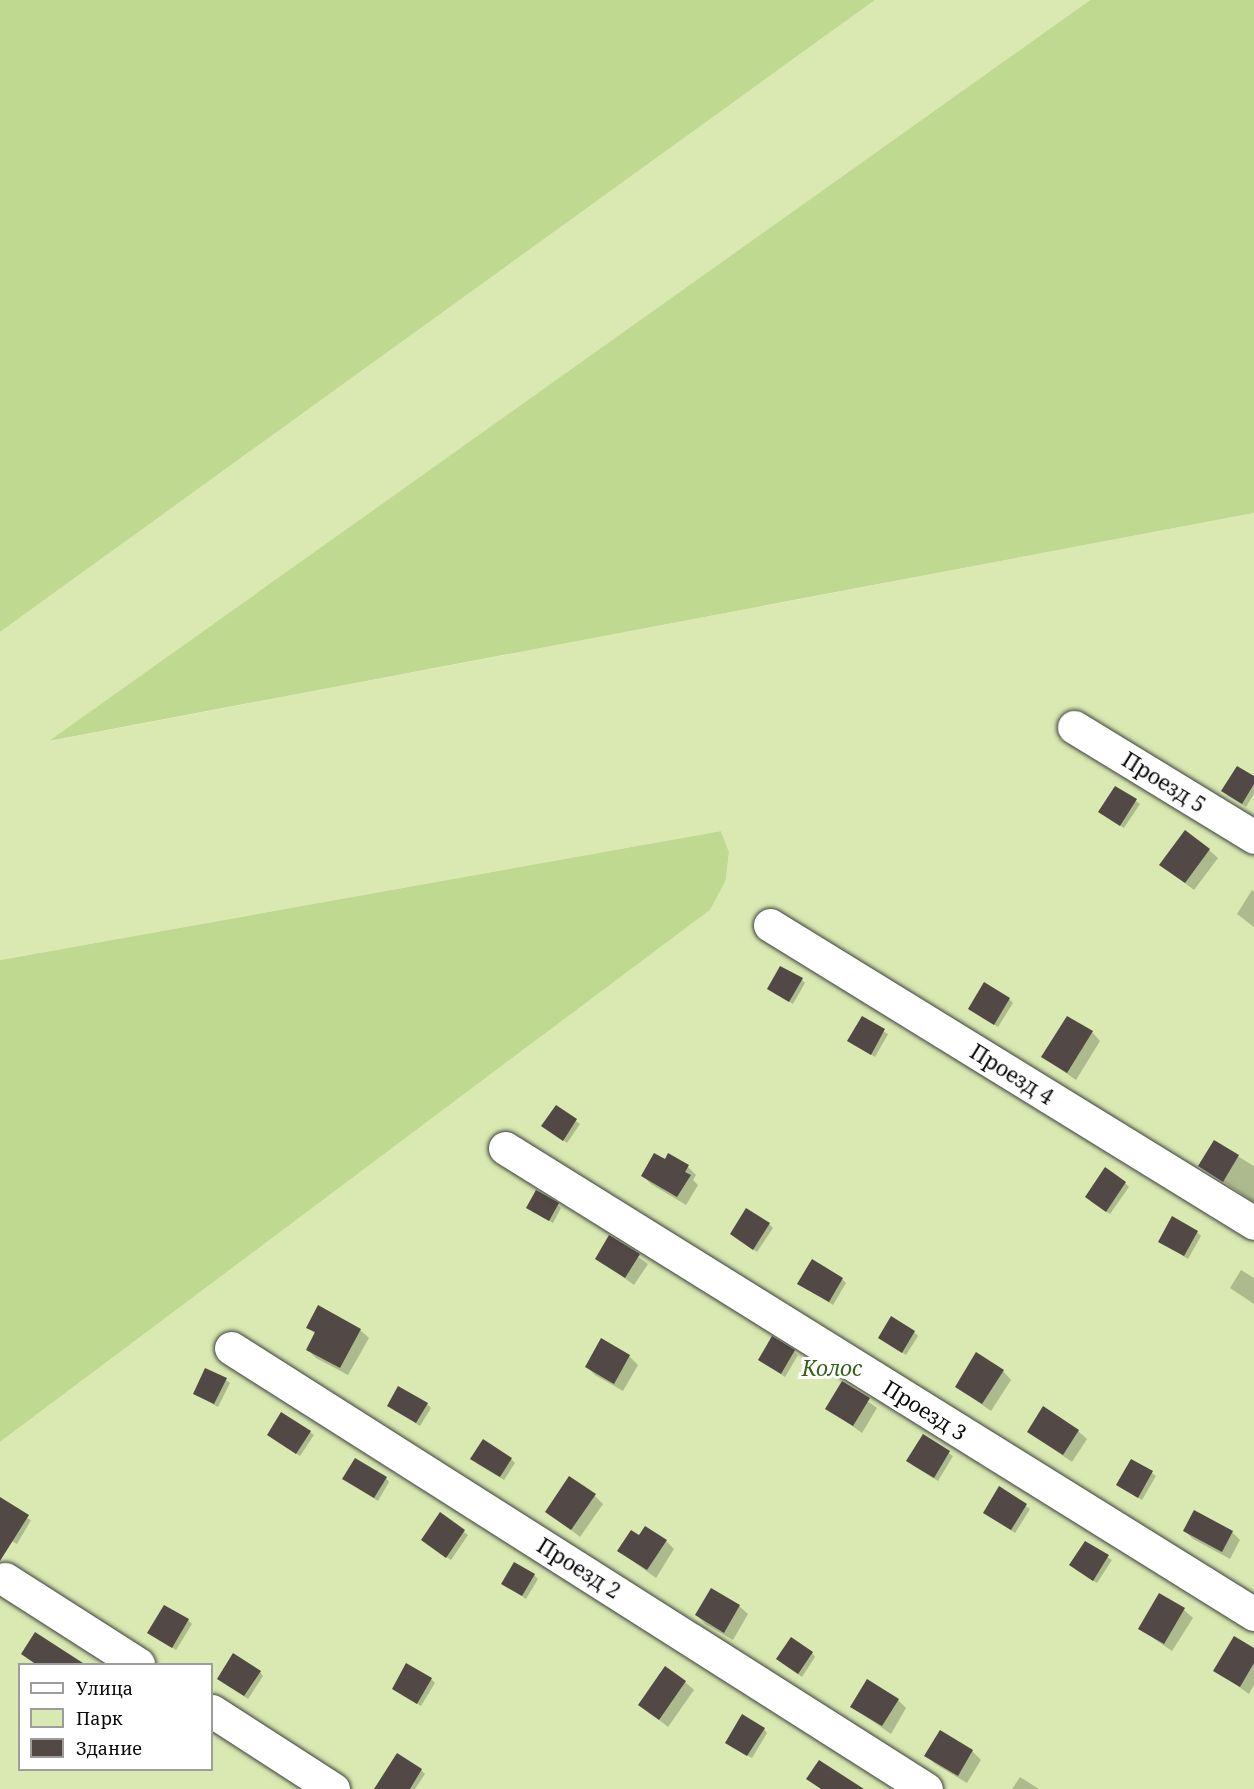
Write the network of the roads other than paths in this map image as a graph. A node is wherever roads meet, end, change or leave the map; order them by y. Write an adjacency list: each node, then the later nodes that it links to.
1 (1074, 727): 2 (lane, Проезд 5)
2 (1254, 837)
3 (770, 925): 5 (lane, Проезд 4)
4 (504, 1148): 8 (lane, Проезд 3)
5 (1254, 1222)
6 (231, 1348): 12 (lane, Проезд 2)
7 (5, 1579): 9 (lane)
8 (1254, 1614)
9 (135, 1663)
10 (213, 1712): 11 (lane)
11 (333, 1789)
12 (926, 1789)

